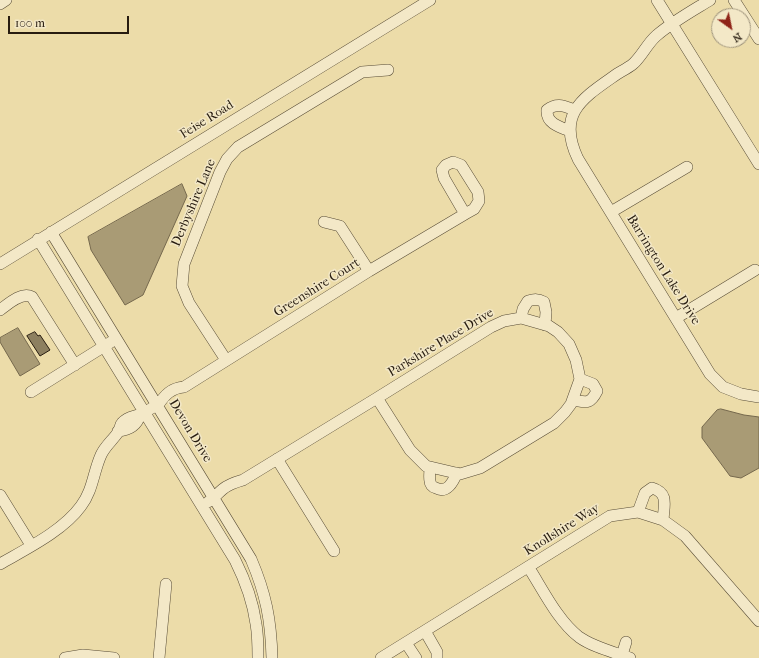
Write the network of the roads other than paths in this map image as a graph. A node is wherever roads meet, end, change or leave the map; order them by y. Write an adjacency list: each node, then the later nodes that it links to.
1 (6, 0): 6 (street)
2 (430, 0): 17 (street, Feise Road)
3 (657, 0): 7 (street)
4 (710, 0): 7 (street, Barrington Lake Drive)
5 (734, 0): 8 (street)
6 (0, 4)
7 (671, 24): 10 (street, Barrington Lake Drive); 12 (street)
8 (759, 40)
9 (388, 70): 28 (street, Derbyshire Lane)
10 (575, 110): 11 (street, Barrington Lake Drive); 11 (street)
11 (570, 131): 14 (street, Barrington Lake Drive)
12 (759, 164)
13 (686, 166): 14 (street)
14 (611, 212): 24 (street, Barrington Lake Drive)
15 (465, 214): 21 (street, Greenshire Court)
16 (324, 222): 21 (street)
17 (51, 232): 18 (street, Feise Road); 26 (street, Devon Drive)
18 (38, 240): 19 (street, Feise Road); 27 (street)
19 (0, 264)
20 (755, 270): 24 (street)
21 (370, 272): 28 (street, Greenshire Court)
22 (0, 310): 29 (street)
23 (521, 318): 25 (street, Parkshire Place Drive); 25 (street); 33 (street, Parkshire Place Drive)
24 (676, 318): 32 (street, Barrington Lake Drive)
25 (545, 325): 30 (street, Parkshire Place Drive)
26 (116, 339): 27 (street); 35 (street, Devon Drive)
27 (104, 346): 29 (street); 36 (street)
28 (226, 360): 35 (street, Greenshire Court)
29 (74, 365): 31 (street)
30 (580, 380): 34 (street); 34 (street)
31 (31, 392)
32 (759, 396)
33 (377, 398): 37 (street, Parkshire Place Drive); 38 (street)
34 (573, 400): 39 (street)
35 (158, 405): 36 (street, Greenshire Court); 41 (street, Devon Drive)
36 (143, 413): 42 (street); 45 (street)
37 (276, 459): 41 (street, Parkshire Place Drive); 46 (street)
38 (430, 468): 39 (street); 39 (street)
39 (457, 473)
40 (0, 495): 45 (street)
41 (214, 498): 42 (street, Parkshire Place Drive); 59 (street, Devon Drive)
42 (202, 506): 58 (street)
43 (638, 512): 44 (street, Knollshire Way); 44 (street); 48 (street, Knollshire Way)
44 (663, 520): 50 (street, Knollshire Way)
45 (31, 545): 47 (street)
46 (334, 551)
47 (0, 564)
48 (529, 568): 51 (street, Knollshire Way); 54 (street)
49 (166, 584): 57 (street)
50 (759, 621)
51 (425, 631): 53 (street, Knollshire Way); 62 (street)
52 (626, 642): 54 (street)
53 (406, 643): 60 (street, Knollshire Way); 61 (street)
54 (626, 657)
55 (65, 658): 56 (street)
56 (114, 658)
57 (159, 658)
58 (258, 658)
59 (272, 658)
60 (381, 658)
61 (416, 658)
62 (437, 658)

